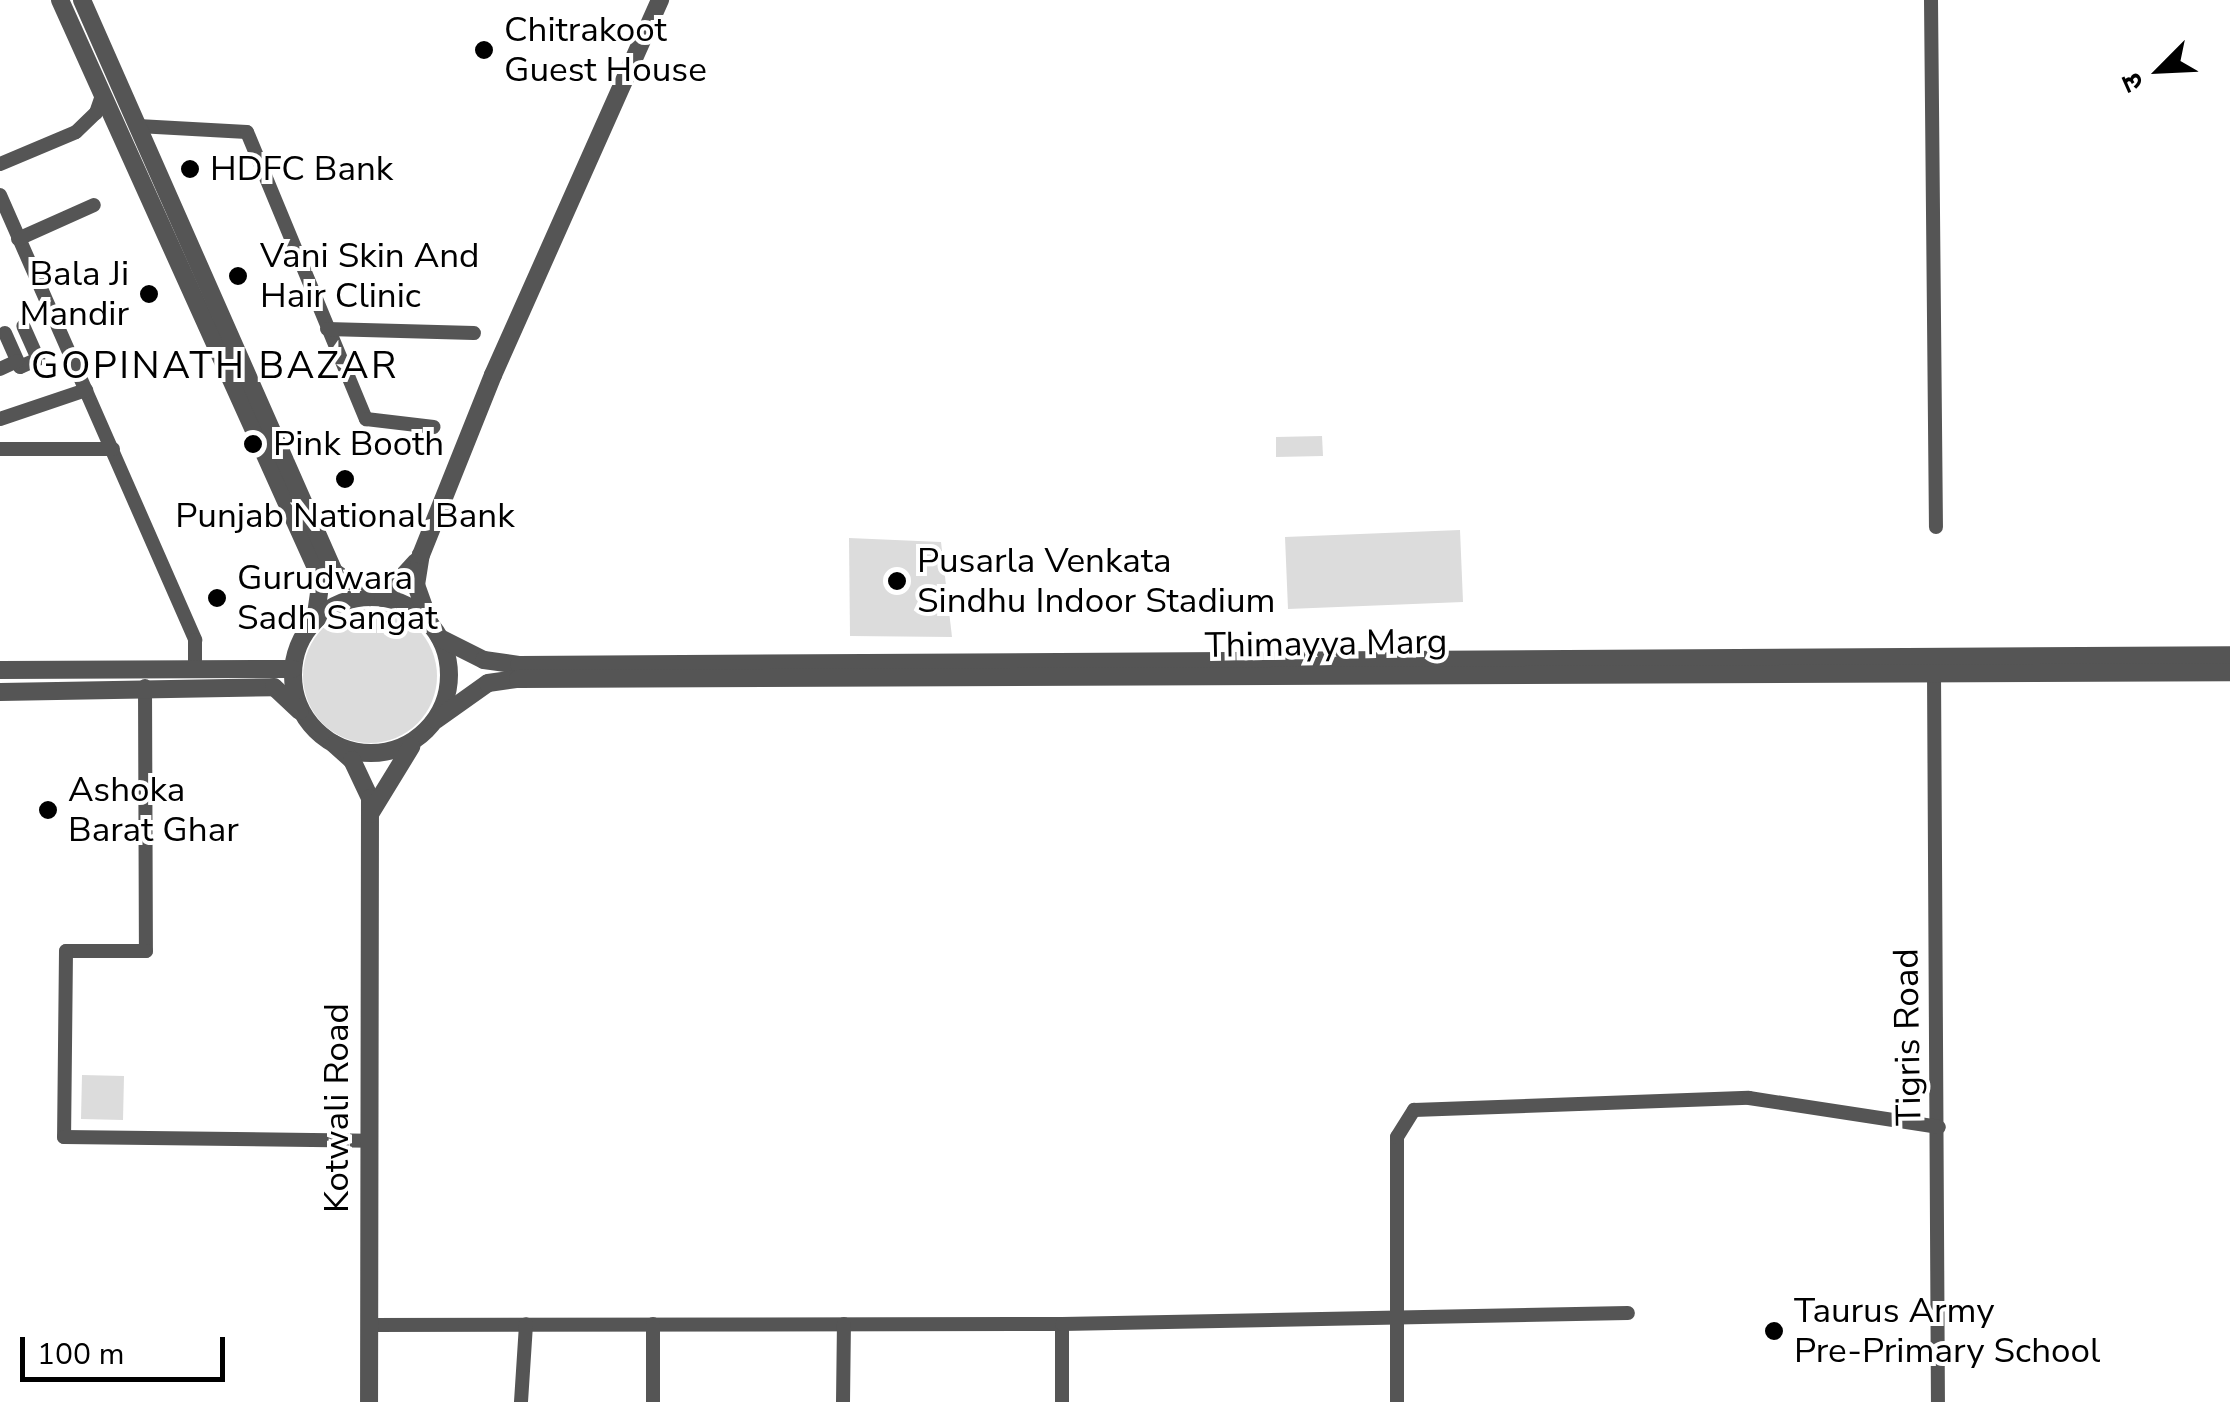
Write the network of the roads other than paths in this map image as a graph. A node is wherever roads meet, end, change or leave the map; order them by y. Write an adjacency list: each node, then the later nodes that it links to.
1 (60, 0): 5 (street)
2 (82, 0): 6 (street)
3 (660, 0): 23 (street)
4 (1932, 0): 22 (street)
5 (103, 93): 7 (street); 24 (street)
6 (138, 126): 12 (street); 24 (street)
7 (0, 164)
8 (0, 195): 10 (street)
9 (94, 205): 10 (street)
10 (18, 239): 17 (street)
11 (23, 326): 16 (street)
12 (327, 329): 14 (street); 19 (street)
13 (5, 333): 16 (street)
14 (474, 333)
15 (0, 369): 16 (street)
16 (21, 369)
17 (86, 390): 18 (street); 21 (street)
18 (0, 419)
19 (434, 426)
20 (0, 449): 21 (street)
21 (113, 449): 29 (street)
22 (1936, 527)
23 (421, 555): 25 (street); 27 (street)
24 (328, 576): 25 (street); 26 (street)
25 (377, 598): 26 (street); 27 (street)
26 (315, 621): 30 (street)
27 (435, 631): 32 (street, Thimayya Marg); 38 (street)
28 (2230, 654): 32 (street, Thimayya Marg)
29 (195, 668): 30 (street); 31 (street)
30 (293, 669): 37 (street)
31 (0, 670)
32 (1229, 672): 33 (street, Thimayya Marg); 38 (street, Thimayya Marg)
33 (1934, 672): 34 (street, Thimayya Marg); 41 (street, Tigris Road)
34 (2230, 672)
35 (145, 686): 36 (street); 37 (street); 42 (street)
36 (0, 692)
37 (304, 715): 39 (street)
38 (430, 727): 39 (street); 40 (street)
39 (334, 744): 40 (street)
40 (370, 814): 42 (street, Kotwali Road)
41 (1939, 1126): 44 (street); 56 (street, Tigris Road)
42 (370, 1142): 49 (street, Kotwali Road)
43 (1628, 1313): 44 (street)
44 (1396, 1317): 48 (street); 55 (street)
45 (526, 1324): 46 (street); 49 (street); 51 (street)
46 (653, 1324): 47 (street); 52 (street)
47 (844, 1324): 48 (street); 53 (street)
48 (1062, 1324): 54 (street)
49 (369, 1326): 50 (street, Kotwali Road)
50 (370, 1402)
51 (521, 1402)
52 (653, 1402)
53 (843, 1402)
54 (1062, 1402)
55 (1397, 1402)
56 (1938, 1402)

